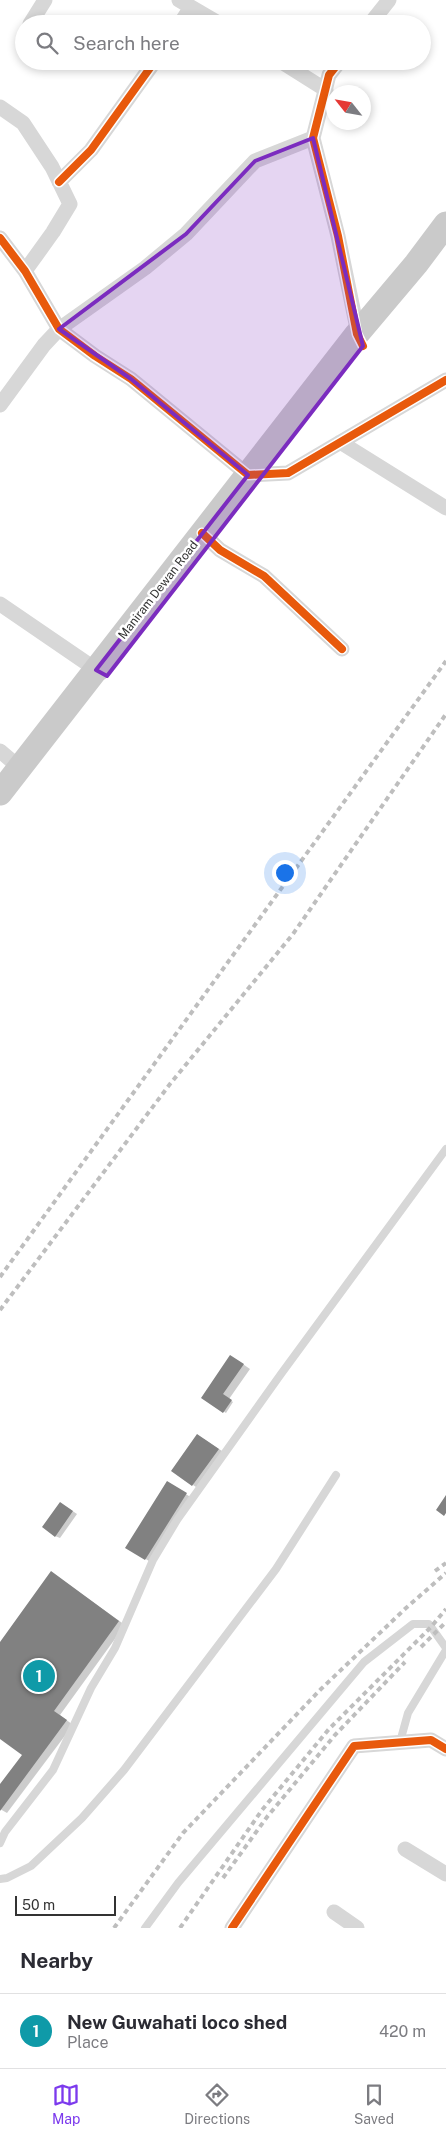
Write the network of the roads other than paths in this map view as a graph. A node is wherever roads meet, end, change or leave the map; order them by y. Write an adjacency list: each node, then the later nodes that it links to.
1 (45, 0): 4 (street)
2 (389, 0): 6 (street)
3 (185, 3): 5 (street)
4 (36, 15)
5 (205, 15)
6 (377, 15)
7 (149, 70): 14 (street)
8 (294, 70): 11 (street)
9 (333, 70): 10 (street)
10 (327, 85)
11 (326, 90): 13 (street)
12 (0, 107): 14 (street)
13 (313, 138): 19 (street); 20 (street)
14 (59, 182): 18 (street)
15 (446, 224): 20 (main road, Maniram Dewan Road)
16 (0, 238): 18 (street)
17 (446, 244): 20 (main road, Maniram Dewan Road)
18 (24, 271): 19 (street)
19 (59, 328): 22 (street); 24 (street)
20 (360, 340): 24 (main road, Maniram Dewan Road)
21 (446, 380): 23 (street)
22 (0, 405)
23 (340, 442): 24 (street); 25 (street)
24 (256, 475): 26 (main road, Maniram Dewan Road)
25 (446, 508)
26 (206, 537): 28 (street); 29 (main road, Maniram Dewan Road)
27 (0, 604): 29 (street)
28 (342, 649)
29 (101, 673): 31 (main road, Maniram Dewan Road); 33 (main road, Maniram Dewan Road)
30 (0, 751): 31 (street)
31 (20, 768): 32 (main road, Maniram Dewan Road)
32 (0, 792)
33 (0, 811)
34 (446, 1149): 39 (lane)
35 (336, 1475): 42 (lane)
36 (446, 1649): 37 (lane); 44 (lane)
37 (400, 1742): 38 (street); 45 (street)
38 (446, 1749)
39 (0, 1842)
40 (405, 1849): 41 (street)
41 (446, 1874)
42 (0, 1879)
43 (334, 1912): 46 (street)
44 (145, 1928)
45 (232, 1928)
46 (357, 1928)

